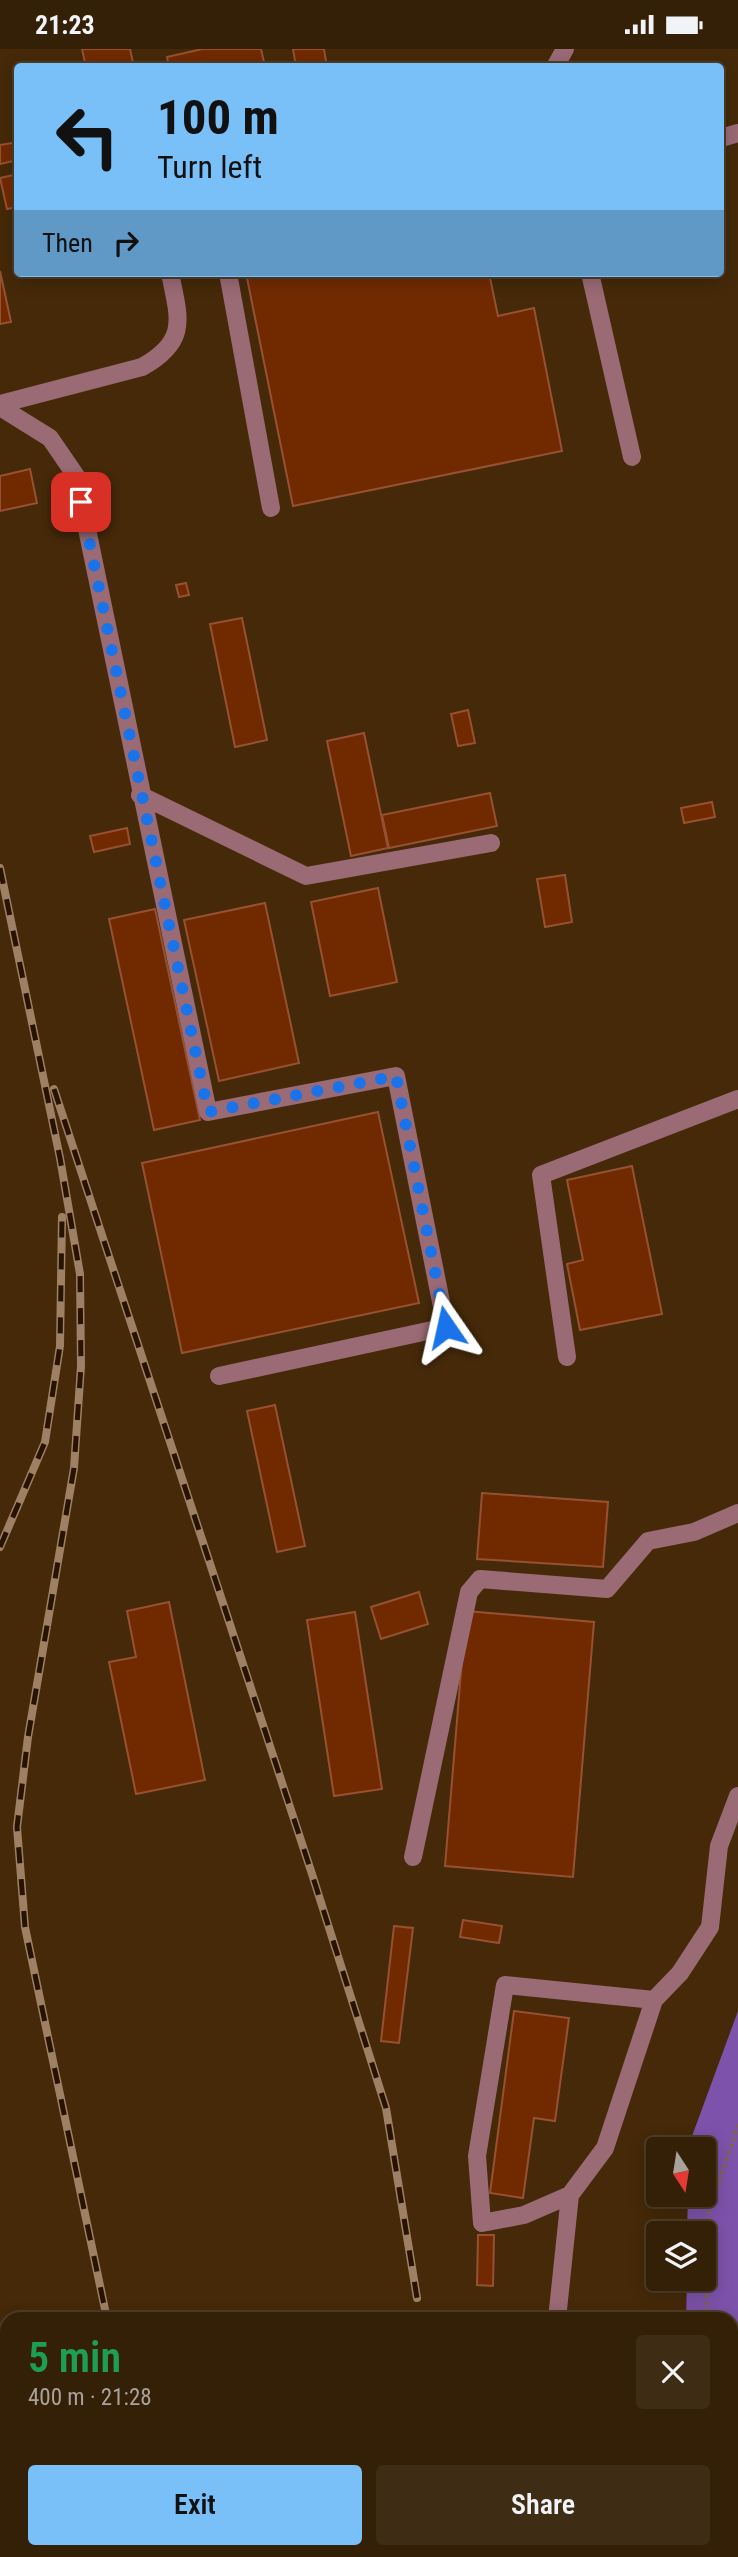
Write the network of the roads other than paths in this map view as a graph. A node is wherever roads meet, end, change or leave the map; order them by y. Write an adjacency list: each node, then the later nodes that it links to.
1 (171, 277): 4 (lane)
2 (229, 277): 6 (lane)
3 (591, 277): 5 (lane)
4 (0, 406): 7 (lane)
5 (632, 457)
6 (271, 508)
7 (140, 795): 8 (lane); 11 (lane)
8 (491, 843)
9 (738, 1099): 10 (lane)
10 (567, 1357)
11 (219, 1376)
12 (738, 1513): 14 (lane)
13 (738, 1796): 15 (lane)
14 (413, 1857)
15 (654, 2000): 16 (lane); 16 (lane)
16 (570, 2195): 17 (lane)
17 (558, 2312)

